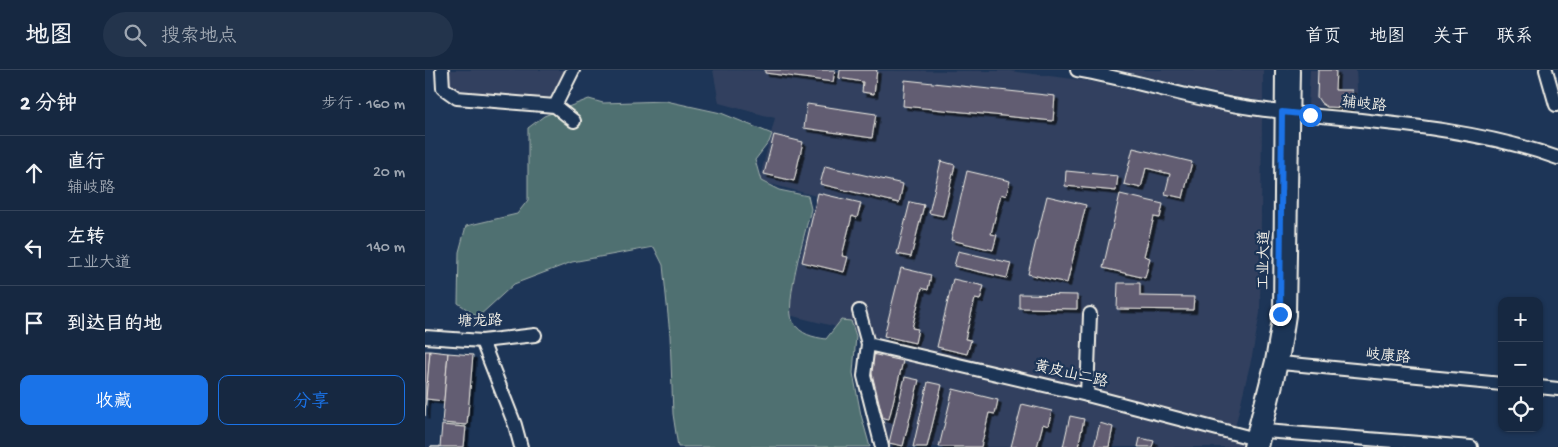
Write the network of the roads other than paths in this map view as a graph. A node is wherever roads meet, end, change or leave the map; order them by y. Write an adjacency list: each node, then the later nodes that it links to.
1 (442, 70): 8 (street)
2 (573, 70): 8 (street)
3 (1077, 70): 9 (street, 辅岐路)
4 (1282, 70): 9 (street, 工业大道)
5 (1293, 70): 9 (street, 工业大道)
6 (1546, 70): 7 (street)
7 (1557, 105)
8 (555, 106): 10 (street)
9 (1287, 113): 11 (street, 辅岐路); 18 (street, 工业大道)
10 (574, 121)
11 (1558, 158)
12 (859, 311): 17 (street)
13 (1090, 314): 22 (street)
14 (535, 335): 16 (street, 塘龙路)
15 (425, 337): 16 (street, 塘龙路)
16 (482, 341): 25 (street)
17 (868, 344): 22 (street, 黄皮山二路); 26 (street)
18 (1276, 362): 19 (street, 岐康路); 23 (street, 工业大道); 24 (street, 工业大道)
19 (1498, 384)
20 (1543, 387): 21 (street)
21 (1558, 389)
22 (1087, 395): 24 (street, 黄皮山二路)
23 (1270, 431): 24 (street); 27 (street); 28 (street)
24 (1254, 444)
25 (521, 447)
26 (882, 447)
27 (1359, 447)
28 (1471, 447)

